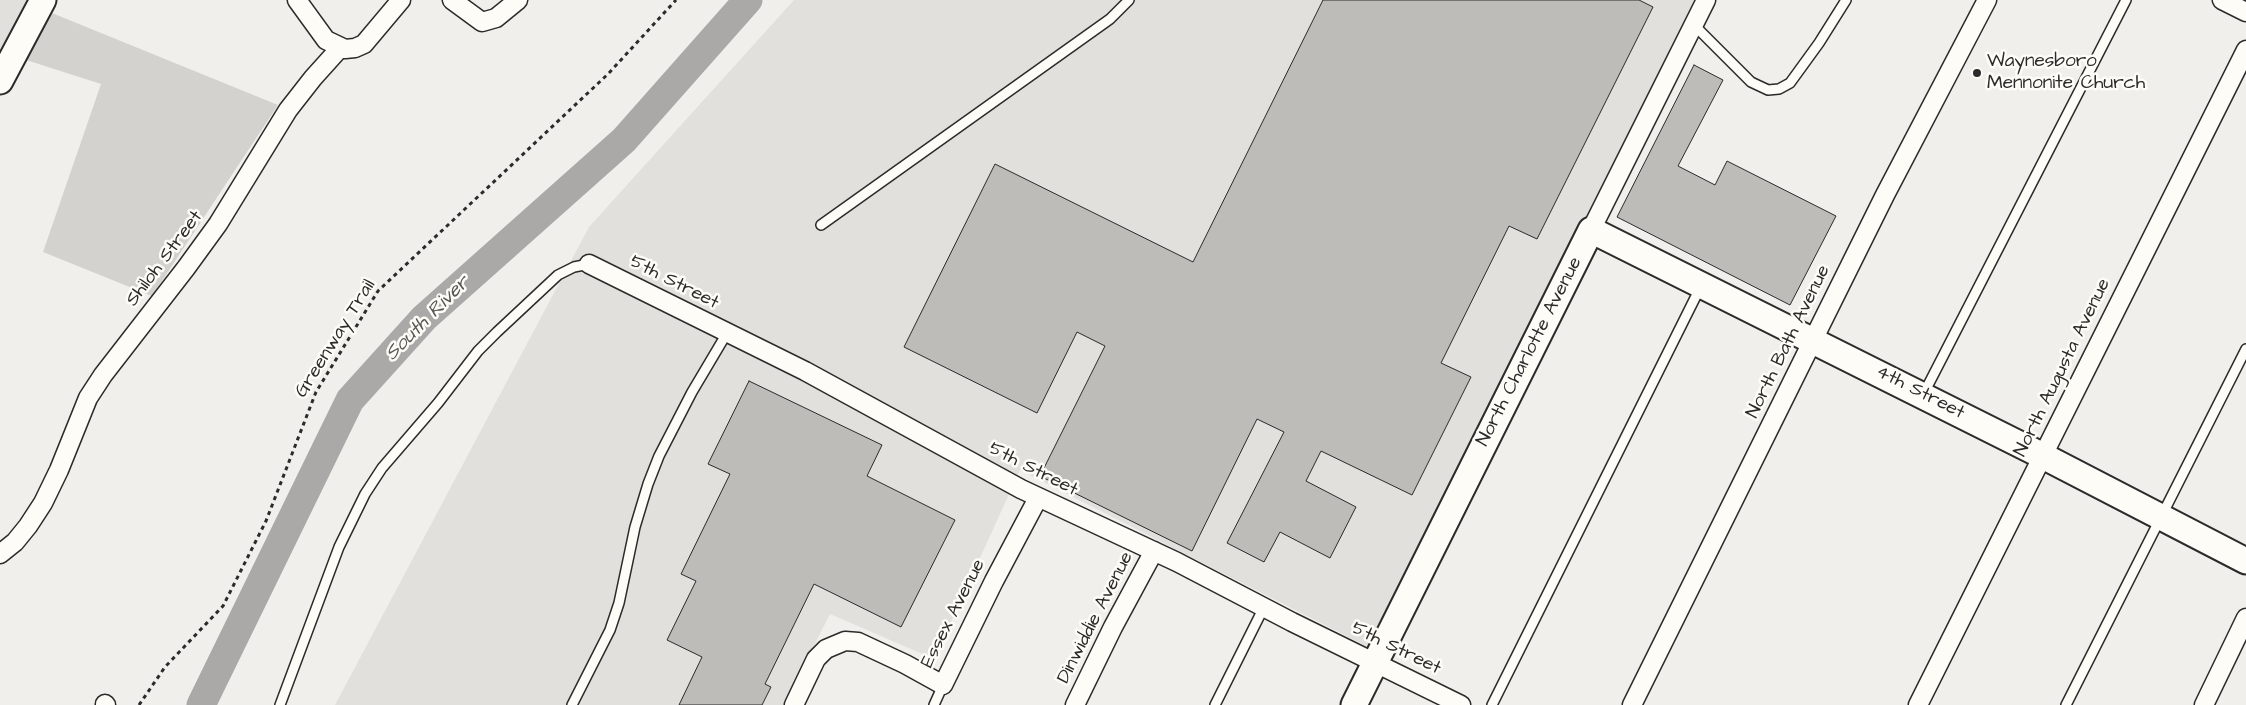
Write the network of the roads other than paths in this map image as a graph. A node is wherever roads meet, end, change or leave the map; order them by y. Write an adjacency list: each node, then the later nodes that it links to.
1 (43, 0): 16 (street)
2 (297, 0): 14 (street)
3 (401, 0): 14 (street)
4 (452, 0): 5 (street)
5 (518, 0)
6 (1129, 0): 17 (lane)
7 (1706, 0): 13 (street, North Charlotte Avenue)
8 (1846, 0): 13 (lane)
9 (1987, 0): 22 (street, North Bath Avenue)
10 (2126, 0): 24 (lane)
11 (2222, 0): 12 (street)
12 (2246, 12)
13 (1694, 25): 18 (street, North Charlotte Avenue)
14 (340, 48): 29 (street, Shiloh Street)
15 (2246, 50): 25 (street, North Augusta Avenue)
16 (0, 81)
17 (821, 225)
18 (1591, 230): 20 (street, 4th Street); 33 (street, North Charlotte Avenue)
19 (589, 264): 21 (street, 5th Street); 35 (lane)
20 (1702, 284): 22 (street, 4th Street); 43 (lane)
21 (727, 333): 26 (street, 5th Street); 36 (lane)
22 (1813, 340): 24 (street, 4th Street); 44 (street, North Bath Avenue)
23 (2246, 349): 27 (lane)
24 (1923, 395): 25 (street, 4th Street)
25 (2043, 456): 27 (street, 4th Street); 45 (street, North Augusta Avenue)
26 (1038, 498): 28 (street, 5th Street); 34 (street, Essex Avenue)
27 (2161, 516): 30 (street, 4th Street); 46 (lane)
28 (1154, 552): 31 (street, 5th Street); 39 (street, Dinwiddie Avenue)
29 (0, 554)
30 (2246, 561)
31 (1264, 607): 33 (street, 5th Street); 40 (lane)
32 (2246, 618): 47 (street)
33 (1375, 662): 41 (street, North Charlotte Avenue); 42 (street, 5th Street)
34 (943, 685): 37 (street, Essex Avenue); 38 (lane)
35 (280, 705)
36 (572, 705)
37 (794, 705)
38 (934, 705)
39 (1075, 705)
40 (1215, 705)
41 (1354, 705)
42 (1461, 705)
43 (1492, 705)
44 (1632, 705)
45 (1918, 705)
46 (2066, 705)
47 (2204, 705)

